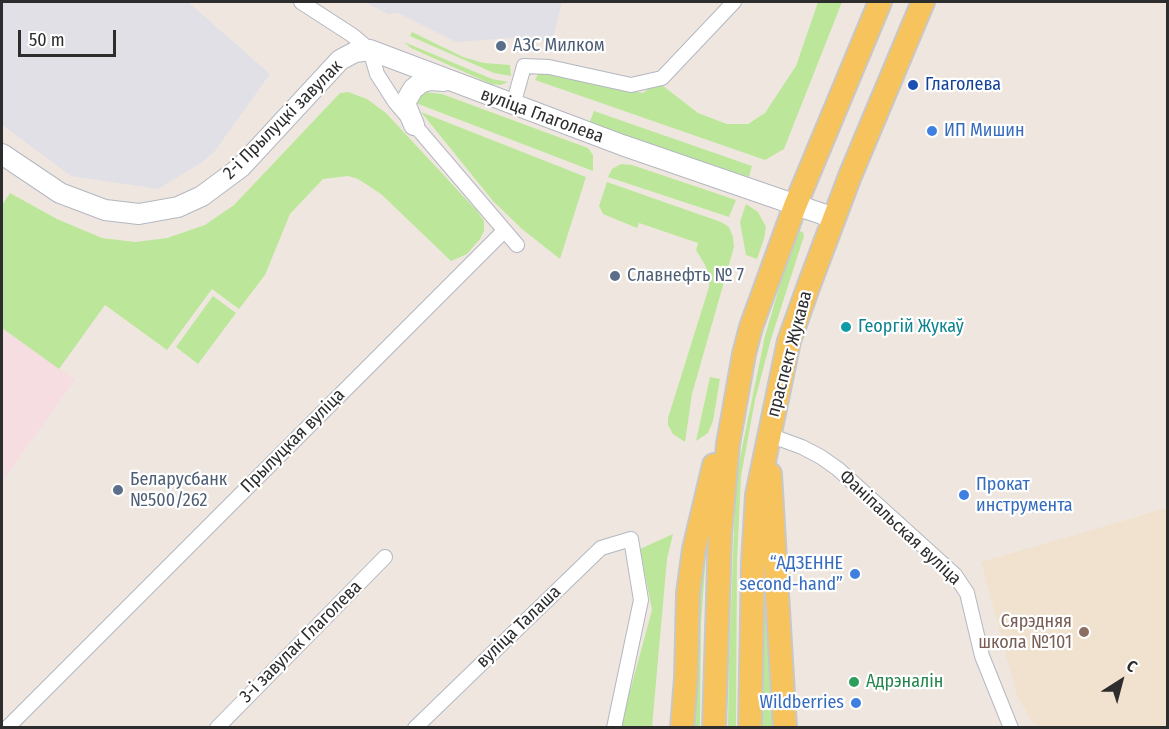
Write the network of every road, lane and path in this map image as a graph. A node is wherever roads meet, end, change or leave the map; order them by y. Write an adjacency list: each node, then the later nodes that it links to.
1 (301, 2): 5 (street, вуліца Глаголева)
2 (734, 2): 7 (street)
3 (880, 2): 10 (main road)
4 (923, 2): 11 (main road, праспект Жукава)
5 (370, 50): 6 (street, вуліца Глаголева); 8 (street); 9 (street, 2-і Прылуцкі завулак)
6 (450, 81): 7 (street, вуліца Глаголева); 8 (street)
7 (513, 105): 10 (street, вуліца Глаголева)
8 (414, 124): 12 (street)
9 (2, 154)
10 (795, 206): 11 (street); 15 (main road)
11 (834, 218): 14 (main road, праспект Жукава)
12 (504, 231): 13 (street); 17 (street, Прылуцкая вуліца)
13 (516, 245)
14 (768, 438): 23 (main road, праспект Жукава); 24 (main road); 25 (street, Фаніпальская вуліца)
15 (728, 444): 21 (main road); 22 (main road)
16 (385, 557): 18 (street, 3-і завулак Глаголева)
17 (7, 728)
18 (217, 728)
19 (415, 728): 20 (street, вуліца Талаша)
20 (614, 728)
21 (681, 728)
22 (714, 728)
23 (750, 728)
24 (785, 728)
25 (1011, 728)

